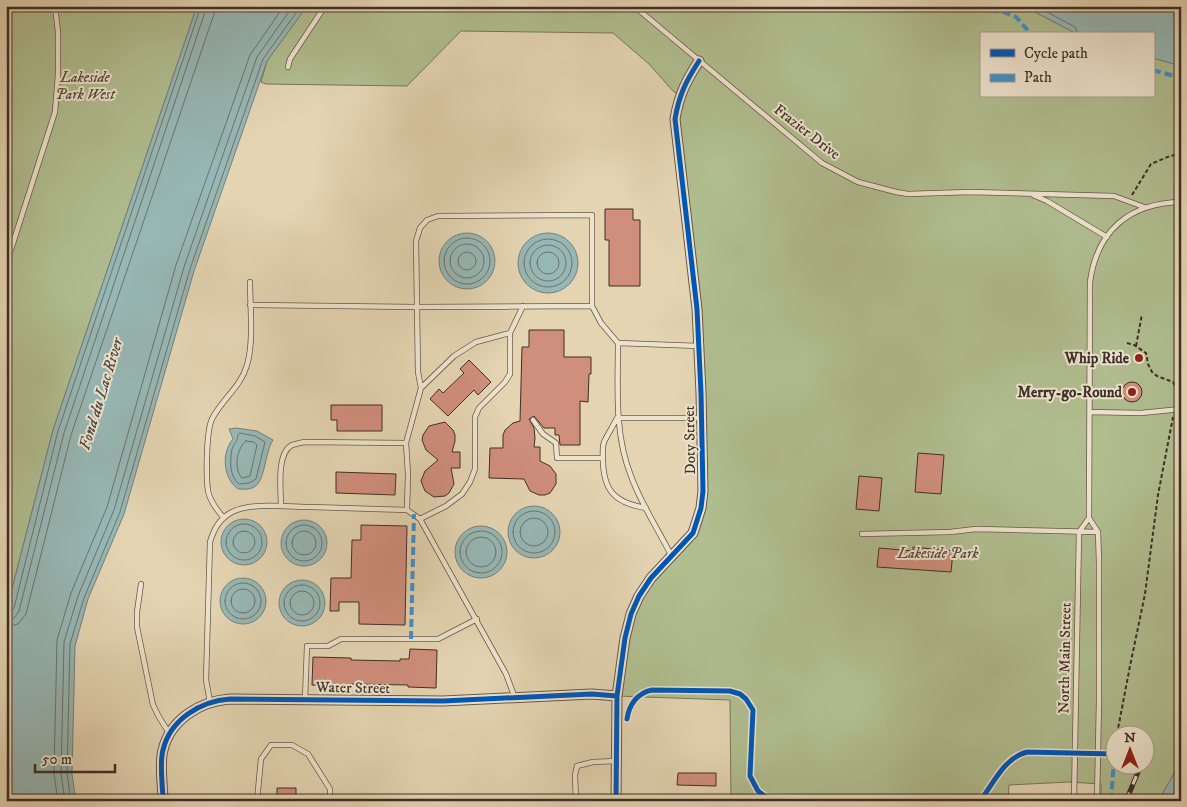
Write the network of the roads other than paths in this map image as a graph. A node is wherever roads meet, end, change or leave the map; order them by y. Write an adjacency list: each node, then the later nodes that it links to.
1 (55, 6): 10 (lane)
2 (325, 6): 5 (lane)
3 (634, 6): 4 (lane, Frazier Drive)
4 (699, 61): 6 (lane, Frazier Drive); 18 (street, Doty Street)
5 (288, 67)
6 (1028, 193): 8 (lane, Frazier Drive); 9 (lane, Frazier Drive)
7 (1181, 202): 8 (lane)
8 (1144, 207): 9 (lane)
9 (1107, 237): 21 (lane)
10 (6, 265)
11 (250, 282): 12 (lane)
12 (250, 305): 15 (lane); 30 (lane)
13 (523, 306): 14 (lane); 15 (lane); 16 (lane)
14 (592, 306): 15 (lane); 17 (lane)
15 (416, 307): 19 (lane)
16 (510, 333): 19 (lane); 32 (lane)
17 (618, 343): 18 (lane); 22 (lane)
18 (699, 346): 23 (street, Doty Street)
19 (421, 388): 25 (lane)
20 (1181, 409): 21 (lane)
21 (1090, 412): 31 (lane)
22 (617, 418): 23 (lane); 26 (lane); 28 (lane)
23 (702, 418): 36 (street, Doty Street)
24 (533, 420): 26 (lane)
25 (406, 444): 27 (lane); 29 (lane)
26 (603, 458): 28 (lane)
27 (280, 506): 29 (lane); 30 (lane)
28 (646, 508): 36 (lane)
29 (407, 510): 32 (lane)
30 (223, 517): 42 (lane)
31 (1089, 518): 33 (lane); 34 (lane)
32 (420, 519): 38 (lane)
33 (1079, 532): 34 (lane); 35 (lane); 50 (lane, North Main Street)
34 (1098, 532): 51 (lane)
35 (862, 534)
36 (671, 555): 39 (street, Doty Street)
37 (141, 584): 43 (lane)
38 (477, 619): 40 (lane); 41 (lane)
39 (617, 696): 40 (street, Water Street); 44 (street, Doty Street)
40 (515, 698): 41 (street, Water Street)
41 (305, 700): 42 (street, Water Street)
42 (210, 702): 43 (street, Water Street)
43 (170, 734): 45 (street, Water Street)
44 (617, 761): 48 (lane); 49 (street, Doty Street)
45 (163, 801)
46 (257, 801): 47 (lane)
47 (330, 801)
48 (576, 801)
49 (616, 801)
50 (1074, 801)
51 (1097, 801)

